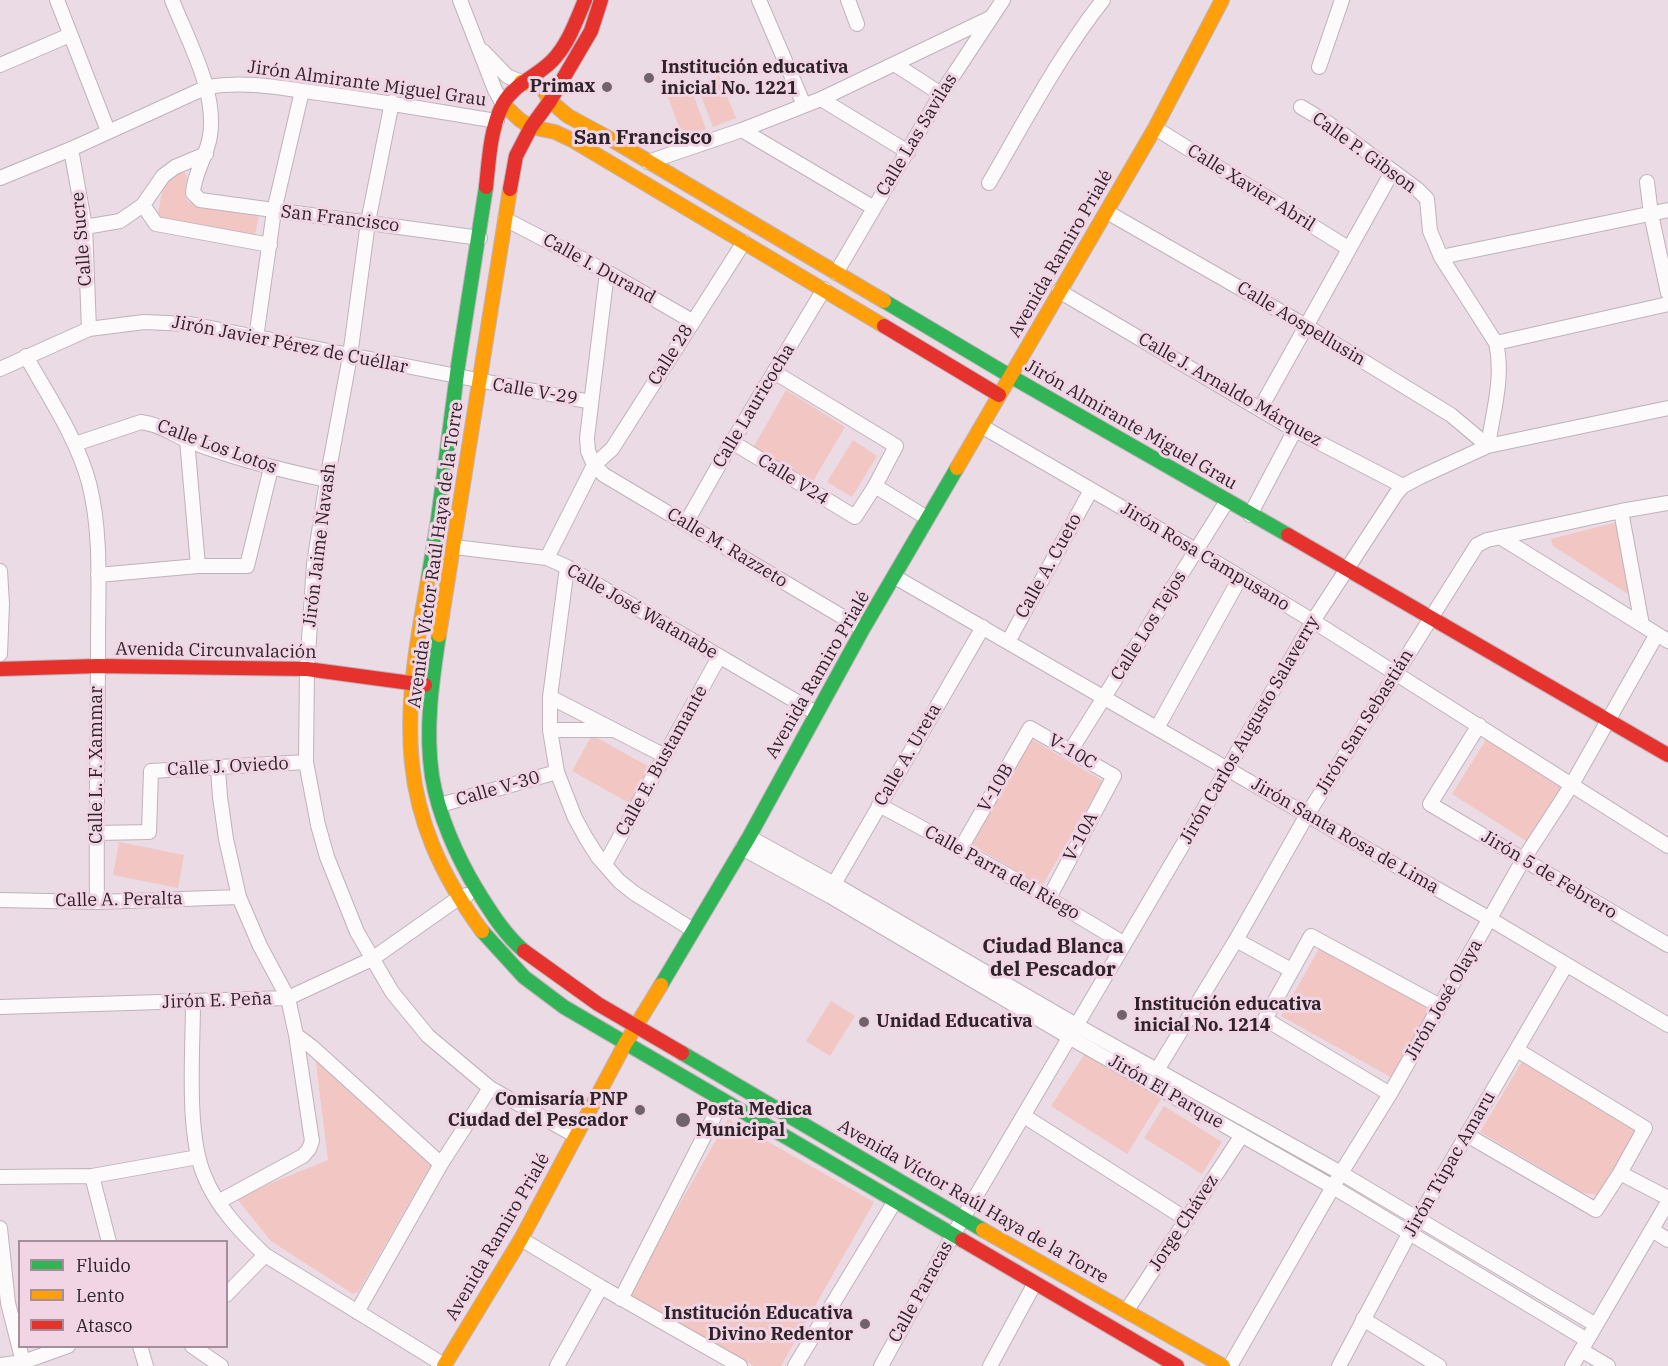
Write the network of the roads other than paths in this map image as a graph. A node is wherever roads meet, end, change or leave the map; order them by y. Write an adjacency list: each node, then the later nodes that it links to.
1 (57, 0): 14 (street)
2 (172, 0): 20 (street)
3 (460, 0): 15 (street)
4 (585, 0): 19 (street, Avenida Víctor Raúl Haya de la Torre)
5 (602, 0): 24 (street, Avenida Víctor Raúl Haya de la Torre)
6 (759, 0): 27 (street)
7 (848, 0): 13 (street)
8 (1003, 0): 12 (street, Calle Las Savilas)
9 (1103, 0): 41 (street)
10 (1222, 0): 31 (street, Avenida Ramiro Prialé)
11 (1342, 0): 18 (street)
12 (990, 18): 17 (street); 22 (street, Calle Las Savilas)
13 (857, 24)
14 (70, 35): 16 (street); 33 (street)
15 (478, 45): 19 (street); 26 (street)
16 (0, 65)
17 (896, 65): 22 (street); 23 (street)
18 (1319, 68)
19 (521, 82): 24 (street); 26 (street, Avenida Víctor Raúl Haya de la Torre)
20 (207, 87): 21 (street, Jirón Almirante Miguel Grau); 33 (street, Jirón Almirante Miguel Grau); 36 (street)
21 (302, 90): 25 (street, Jirón Almirante Miguel Grau); 45 (street)
22 (941, 94): 35 (street, Calle Las Savilas)
23 (821, 99): 27 (street); 35 (street)
24 (550, 101): 30 (street, Avenida Víctor Raúl Haya de la Torre); 37 (street, Jirón Almirante Miguel Grau)
25 (392, 102): 29 (street, Jirón Almirante Miguel Grau); 49 (street, Jirón Jaime Navash)
26 (503, 104): 29 (street, Avenida Víctor Raúl Haya de la Torre); 30 (street)
27 (804, 105): 32 (street)
28 (1301, 107): 38 (street, Calle P. Gibson)
29 (497, 121): 51 (street, Avenida Víctor Raúl Haya de la Torre)
30 (531, 127): 48 (street, Avenida Víctor Raúl Haya de la Torre); 52 (street)
31 (1155, 128): 46 (street, Avenida Ramiro Prialé); 54 (street, Calle Xavier Abril)
32 (742, 130): 37 (street); 43 (street)
33 (108, 131): 34 (street, Jirón Almirante Miguel Grau)
34 (71, 149): 39 (street, Jirón Almirante Miguel Grau); 50 (street, Calle Sucre)
35 (908, 152): 43 (street, Calle Las Savilas)
36 (206, 154): 42 (street); 45 (street, San Francisco)
37 (648, 162): 57 (street, Jirón Almirante Miguel Grau)
38 (1392, 172): 54 (street); 55 (street, Calle P. Gibson)
39 (0, 178)
40 (1647, 182): 47 (street)
41 (989, 183)
42 (143, 205): 50 (street); 53 (street)
43 (874, 208): 57 (street, Calle Las Savilas)
44 (1668, 210): 47 (street)
45 (274, 211): 49 (street, San Francisco); 53 (street)
46 (1107, 212): 59 (street, Avenida Ramiro Prialé); 63 (street, Calle Aospellusin)
47 (1651, 214): 55 (street); 60 (street)
48 (505, 219): 56 (street, Calle I. Durand); 73 (street, Avenida Víctor Raúl Haya de la Torre)
49 (368, 222): 51 (street, San Francisco); 68 (street, Jirón Jaime Navash)
50 (85, 227): 64 (street, Calle Sucre)
51 (480, 238): 72 (street, Avenida Víctor Raúl Haya de la Torre)
52 (744, 242): 58 (street); 62 (street, Calle 28)
53 (270, 245): 65 (street)
54 (1348, 248): 63 (street)
55 (1441, 257): 66 (street)
56 (607, 272): 62 (street, Calle I. Durand); 75 (street)
57 (836, 273): 71 (street, Jirón Almirante Miguel Grau)
58 (824, 289): 70 (street, Calle Lauricocha); 74 (street)
59 (1059, 291): 71 (street, Avenida Ramiro Prialé); 77 (street, Calle J. Arnaldo Márquez)
60 (1668, 293)
61 (1668, 304): 66 (street)
62 (692, 321): 84 (street, Calle 28)
63 (1306, 327): 77 (street); 83 (street, Calle Aospellusin)
64 (89, 329): 65 (street, Jirón Javier Pérez de Cuéllar); 67 (street, Jirón Javier Pérez de Cuéllar)
65 (256, 338): 68 (street, Jirón Javier Pérez de Cuéllar)
66 (1497, 343): 83 (street)
67 (26, 356): 69 (street, Jirón Javier Pérez de Cuéllar); 82 (street, Calle L. F. Xammar)
68 (350, 356): 72 (street, Jirón Javier Pérez de Cuéllar); 86 (street, Jirón Jaime Navash)
69 (0, 369)
70 (774, 372): 81 (street, Calle Lauricocha); 87 (street)
71 (1010, 376): 74 (street, Avenida Ramiro Prialé); 90 (street, Jirón Almirante Miguel Grau)
72 (456, 377): 73 (street, Jirón Javier Pérez de Cuéllar); 120 (street, Avenida Víctor Raúl Haya de la Torre)
73 (480, 382): 75 (street, Calle V-29); 97 (street, Avenida Víctor Raúl Haya de la Torre)
74 (999, 395): 78 (street, Avenida Ramiro Prialé)
75 (591, 402): 84 (street)
76 (1668, 408): 83 (street, Jirón Carlos Augusto Salaverry)
77 (1260, 409): 79 (street, Calle J. Arnaldo Márquez)
78 (983, 427): 89 (street, Jirón Rosa Campusano); 94 (street, Avenida Ramiro Prialé)
79 (1295, 430): 88 (street, Calle J. Arnaldo Márquez); 93 (street)
80 (187, 440): 82 (street, Calle Los Lotos); 85 (street, Calle Los Lotos); 100 (street)
81 (732, 441): 87 (street, Calle V24); 95 (street, Calle Lauricocha)
82 (75, 444): 104 (street, Calle L. F. Xammar)
83 (1488, 446): 88 (street, Jirón Carlos Augusto Salaverry)
84 (594, 465): 95 (street, Calle M. Razzeto); 99 (street, Calle 28)
85 (271, 468): 86 (street, Calle Los Lotos); 100 (street)
86 (327, 480): 118 (street, Jirón Jaime Navash)
87 (875, 486): 94 (street)
88 (1403, 486): 102 (street, Jirón Carlos Augusto Salaverry)
89 (1091, 490): 98 (street, Jirón Rosa Campusano); 113 (street, Calle A. Cueto)
90 (1227, 501): 93 (street, Jirón Almirante Miguel Grau); 98 (street, Calle Los Tejos)
91 (1668, 503): 92 (street, Jirón San Sebastián)
92 (1621, 511): 96 (street, Jirón San Sebastián); 109 (street)
93 (1250, 515): 102 (street, Jirón Almirante Miguel Grau)
94 (927, 518): 105 (street, Avenida Ramiro Prialé)
95 (686, 523): 111 (street, Calle M. Razzeto)
96 (1500, 537): 107 (street, Jirón San Sebastián); 109 (street)
97 (454, 547): 99 (street, Calle José Watanabe); 121 (street, Avenida Víctor Raúl Haya de la Torre)
98 (1197, 551): 106 (street, Jirón Rosa Campusano); 123 (street, Calle Los Tejos)
99 (547, 558): 101 (street, Calle José Watanabe)
100 (198, 566): 104 (street)
101 (567, 567): 115 (street, Calle José Watanabe); 122 (street)
102 (1347, 569): 107 (street, Jirón Almirante Miguel Grau); 108 (street, Jirón Carlos Augusto Salaverry)
103 (0, 571): 114 (street)
104 (98, 575): 116 (street, Calle L. F. Xammar)
105 (895, 577): 110 (street, Jirón Santa Rosa de Lima); 111 (street, Avenida Ramiro Prialé)
106 (1240, 578): 108 (street, Jirón Rosa Campusano); 128 (street)
107 (1431, 616): 119 (street, Jirón San Sebastián); 125 (street, Jirón Almirante Miguel Grau)
108 (1313, 621): 119 (street, Jirón Rosa Campusano); 135 (street, Jirón Carlos Augusto Salaverry)
109 (1642, 625): 112 (street)
110 (983, 627): 113 (street, Jirón Santa Rosa de Lima); 141 (street, Calle A. Ureta)
111 (863, 629): 124 (street, Avenida Ramiro Prialé)
112 (1662, 637): 125 (street, Jirón José Olaya)
113 (1008, 642): 123 (street, Jirón Santa Rosa de Lima)
114 (0, 654)
115 (719, 657): 124 (street, Calle José Watanabe); 133 (street, Calle E. Bustamante)
116 (98, 666): 117 (street, Avenida Circunvalación); 118 (street, Avenida Circunvalación); 143 (street, Calle L. F. Xammar)
117 (0, 669)
118 (307, 669): 120 (street, Avenida Circunvalación); 134 (street, Jirón Jaime Navash)
119 (1395, 674): 126 (street, Jirón Rosa Campusano); 142 (street, Jirón San Sebastián)
120 (412, 684): 121 (street, Avenida Circunvalación); 152 (street, Avenida Víctor Raúl Haya de la Torre)
121 (431, 685): 140 (street, Avenida Víctor Raúl Haya de la Torre)
122 (550, 697): 129 (street); 130 (street)
123 (1103, 697): 128 (street, Jirón Santa Rosa de Lima); 131 (street, Calle Los Tejos)
124 (816, 713): 144 (street, Avenida Ramiro Prialé)
125 (1609, 721): 132 (street, Jirón Almirante Miguel Grau); 139 (street, Jirón José Olaya)
126 (1479, 725): 139 (street, Jirón Rosa Campusano); 147 (street, Jirón 5 de Febrero)
127 (1030, 728): 131 (street, V-10C); 146 (street, V-10B)
128 (1157, 728): 135 (street, Jirón Santa Rosa de Lima)
129 (550, 730): 130 (street); 137 (street)
130 (615, 730): 133 (street)
131 (1071, 750): 138 (street, V-10C)
132 (1668, 755)
133 (666, 756): 148 (street, Calle E. Bustamante)
134 (306, 762): 136 (street, Calle J. Oviedo); 161 (street, Jirón Jaime Navash)
135 (1228, 768): 142 (street, Jirón Santa Rosa de Lima); 159 (street, Jirón Carlos Augusto Salaverry)
136 (218, 769): 143 (street, Calle J. Oviedo); 151 (street)
137 (557, 772): 140 (street, Calle V-30); 148 (street)
138 (1114, 777): 153 (street, V-10A)
139 (1571, 786): 145 (street, Jirón Rosa Campusano); 147 (street, Jirón José Olaya)
140 (440, 805): 150 (street, Avenida Víctor Raúl Haya de la Torre)
141 (879, 805): 146 (street, Calle Parra del Riego); 149 (street, Calle A. Ureta)
142 (1307, 815): 156 (street, Jirón Santa Rosa de Lima); 158 (street, Jirón San Sebastián)
143 (96, 833): 155 (street, Calle L. F. Xammar)
144 (745, 842): 149 (street, Jirón El Parque); 157 (street, Avenida Ramiro Prialé); 172 (street, Jirón El Parque)
145 (1668, 846)
146 (961, 848): 153 (street, Calle Parra del Riego)
147 (1523, 860): 156 (street, Jirón José Olaya); 160 (street, Jirón 5 de Febrero)
148 (605, 864): 157 (street)
149 (834, 884): 168 (street, Jirón El Parque)
150 (477, 891): 152 (street, Jirón E. Peña); 170 (street, Avenida Víctor Raúl Haya de la Torre)
151 (239, 897): 155 (street, Calle A. Peralta); 164 (street)
152 (460, 897): 161 (street, Jirón E. Peña); 173 (street, Avenida Víctor Raúl Haya de la Torre)
153 (1049, 898): 159 (street, Calle Parra del Riego)
154 (0, 900): 155 (street, Calle A. Peralta)
155 (97, 902)
156 (1490, 919): 162 (street, Jirón Santa Rosa de Lima); 167 (street, Jirón José Olaya)
157 (693, 930): 170 (street, Avenida Ramiro Prialé)
158 (1236, 940): 163 (street); 175 (street, Jirón San Sebastián)
159 (1124, 943): 168 (street, Jirón Carlos Augusto Salaverry)
160 (1668, 945)
161 (372, 958): 164 (street, Jirón E. Peña); 176 (street, Jirón Jaime Navash)
162 (1566, 965): 169 (street, Jirón Santa Rosa de Lima); 174 (street, Jirón Túpac Amaru)
163 (1291, 970): 167 (street); 177 (street)
164 (288, 998): 165 (street, Jirón E. Peña); 171 (street)
165 (193, 1002): 166 (street, Jirón E. Peña); 183 (street)
166 (0, 1006)
167 (1440, 1006): 177 (street, Jirón José Olaya)
168 (1077, 1025): 172 (street, Jirón Carlos Augusto Salaverry); 175 (street, Jirón El Parque)
169 (1668, 1025)
170 (635, 1026): 173 (street, Avenida Ramiro Prialé); 193 (street, Avenida Víctor Raúl Haya de la Torre)
171 (296, 1035): 184 (street); 192 (street)
172 (1069, 1037): 179 (street, Jirón Carlos Augusto Salaverry); 182 (street, Jirón El Parque)
173 (624, 1044): 178 (street, Avenida Víctor Raúl Haya de la Torre); 181 (street, Avenida Ramiro Prialé)
174 (1517, 1050): 180 (street, Jirón Túpac Amaru); 186 (street)
175 (1156, 1070): 185 (street, Jirón El Parque)
176 (490, 1088): 181 (street, Jirón Jaime Navash); 184 (street)
177 (1390, 1094): 185 (street, Jirón José Olaya)
178 (722, 1101): 191 (street, Avenida Víctor Raúl Haya de la Torre); 208 (street)
179 (1024, 1116): 193 (street, Jirón Carlos Augusto Salaverry); 195 (street)
180 (1467, 1135): 186 (street); 194 (street, Jirón Túpac Amaru)
181 (576, 1136): 200 (street, Avenida Ramiro Prialé)
182 (1242, 1136): 189 (street, Jirón El Parque); 195 (street, Jorge Chávez)
183 (198, 1157): 187 (street); 192 (street)
184 (441, 1164): 210 (street)
185 (1341, 1173): 189 (street, Jirón José Olaya); 194 (street, Jirón El Parque)
186 (1620, 1173): 190 (street)
187 (92, 1176): 188 (street); 201 (street)
188 (0, 1177)
189 (1333, 1186): 198 (street, Jirón El Parque); 231 (street, Jirón José Olaya)
190 (1668, 1200): 197 (street)
191 (895, 1201): 199 (street, Avenida Víctor Raúl Haya de la Torre); 226 (street)
192 (218, 1202): 203 (street)
193 (962, 1218): 199 (street, Calle Paracas); 209 (street, Avenida Víctor Raúl Haya de la Torre)
194 (1419, 1218): 198 (street, Jirón Túpac Amaru); 212 (street, Jirón El Parque)
195 (1186, 1219): 209 (street, Jorge Chávez)
196 (0, 1228): 204 (street)
197 (1652, 1230): 202 (street); 212 (street)
198 (1410, 1232): 211 (street, Jirón Túpac Amaru); 214 (street, Jirón El Parque)
199 (953, 1235): 205 (street, Avenida Víctor Raúl Haya de la Torre); 227 (street, Calle Paracas)
200 (521, 1239): 206 (street); 223 (street, Avenida Ramiro Prialé)
201 (108, 1240)
202 (1668, 1240)
203 (265, 1255): 207 (street); 210 (street)
204 (2, 1268): 213 (street)
205 (1035, 1283): 228 (street); 229 (street, Avenida Víctor Raúl Haya de la Torre)
206 (601, 1287): 208 (street); 224 (street)
207 (228, 1292)
208 (621, 1299): 225 (street)
209 (1127, 1311): 230 (street, Avenida Víctor Raúl Haya de la Torre)
210 (357, 1312): 223 (street)
211 (1363, 1319): 232 (street, Jirón Túpac Amaru); 233 (street)
212 (1596, 1325): 214 (street)
213 (18, 1342)
214 (1584, 1345): 234 (street); 235 (street, Jirón El Parque)
215 (20, 1348): 219 (street)
216 (65, 1348): 219 (street)
217 (140, 1348): 221 (street)
218 (194, 1348): 222 (street)
219 (24, 1364): 220 (street)
220 (0, 1365)
221 (146, 1366)
222 (221, 1366)
223 (444, 1366)
224 (556, 1366)
225 (740, 1366)
226 (795, 1366)
227 (880, 1366)
228 (990, 1366)
229 (1177, 1366)
230 (1223, 1366)
231 (1230, 1366)
232 (1339, 1366)
233 (1439, 1366)
234 (1572, 1366)
235 (1608, 1366)

